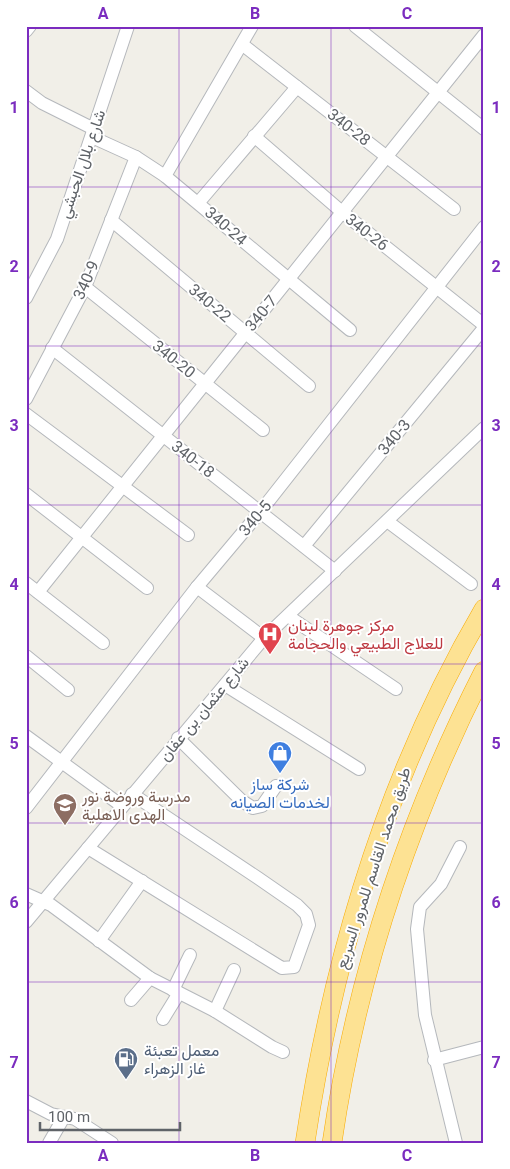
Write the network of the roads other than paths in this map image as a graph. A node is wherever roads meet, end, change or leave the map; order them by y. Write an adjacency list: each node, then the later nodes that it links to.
1 (30, 26): 5 (street)
2 (128, 26): 12 (street, شارع بلال الحبشي)
3 (252, 26): 7 (street)
4 (355, 26): 10 (street)
5 (26, 31)
6 (484, 35): 10 (street, 340-7)
7 (243, 45): 8 (street, 340-28); 16 (street)
8 (297, 87): 13 (street); 14 (street, 340-28)
9 (26, 91): 12 (street, 340-24)
10 (438, 93): 11 (street); 14 (street, 340-7)
11 (484, 129)
12 (93, 133): 15 (street, 340-24); 25 (street, شارع بلال الحبشي)
13 (254, 136): 17 (street); 19 (street, 340-26)
14 (387, 157): 18 (street, 340-28); 19 (street, 340-7)
15 (136, 158): 16 (street, 340-24); 20 (street, 340-9)
16 (166, 176): 17 (street, 340-24)
17 (199, 202): 22 (street, 340-24)
18 (454, 210)
19 (342, 212): 22 (street, 340-7); 24 (street, 340-26)
20 (111, 220): 23 (street, 340-9); 28 (street, 340-22)
21 (484, 227): 24 (street, 340-5)
22 (288, 280): 27 (street, 340-24); 28 (street, 340-7)
23 (85, 287): 29 (street, 340-9); 30 (street, 340-20)
24 (437, 288): 26 (street, 340-26); 39 (street, 340-5)
25 (26, 298)
26 (484, 326): 43 (street, 340-3)
27 (350, 330)
28 (246, 333): 30 (street, 340-7); 31 (street, 340-22)
29 (52, 348): 32 (street, 340-9); 36 (street, 340-18)
30 (205, 384): 35 (street, 340-20); 36 (street, 340-7)
31 (309, 386)
32 (26, 399)
33 (26, 414): 37 (street)
34 (484, 428): 40 (street, شارع عثمان بن عفان)
35 (263, 430)
36 (163, 436): 37 (street, 340-7); 39 (street, 340-18)
37 (123, 486): 41 (street); 42 (street, 340-7)
38 (26, 494): 42 (street)
39 (260, 512): 43 (street, 340-18); 47 (street, 340-5)
40 (387, 521): 44 (street, شارع عثمان بن عفان); 46 (street)
41 (188, 535)
42 (81, 538): 48 (street); 49 (street, 340-7)
43 (304, 546): 44 (street, 340-18)
44 (334, 571): 52 (street, شارع عثمان بن عفان)
45 (26, 583): 49 (street)
46 (471, 584)
47 (196, 587): 53 (street); 64 (street, 340-5)
48 (147, 588)
49 (38, 592): 54 (street)
50 (484, 604): 51 (highway, طريق محمد القاسم للمرور السريع)
51 (480, 615): 91 (highway, طريق محمد القاسم للمرور السريع)
52 (288, 616): 53 (street, شارع عثمان بن عفان); 59 (street)
53 (264, 638): 58 (street, شارع عثمان بن عفان)
54 (103, 643)
55 (26, 656): 60 (street)
56 (484, 671): 61 (highway, طريق محمد القاسم للمرور السريع)
57 (484, 681): 61 (highway)
58 (225, 685): 63 (street, شارع عثمان بن عفان); 65 (street)
59 (396, 689)
60 (68, 690)
61 (470, 699): 92 (highway, طريق محمد القاسم للمرور السريع)
62 (26, 736): 64 (street)
63 (178, 738): 66 (street); 67 (street, شارع عثمان بن عفان)
64 (63, 762): 68 (street); 69 (street, 340-5)
65 (359, 769)
66 (276, 786)
67 (132, 794): 68 (street, شارع عثمان بن عفان); 72 (street)
68 (122, 806): 70 (street, شارع عثمان بن عفان)
69 (26, 808)
70 (88, 848): 72 (street); 74 (street, شارع عثمان بن عفان)
71 (460, 848): 86 (street)
72 (142, 881): 76 (street)
73 (26, 894): 74 (street)
74 (44, 901): 75 (street, شارع عثمان بن عفان); 76 (street)
75 (26, 922)
76 (98, 940): 79 (street)
77 (190, 955): 80 (street)
78 (234, 970): 82 (street)
79 (150, 978): 80 (street); 81 (street)
80 (176, 991): 82 (street); 83 (street)
81 (131, 1000)
82 (215, 1011): 85 (street)
83 (163, 1019)
84 (484, 1047): 86 (street)
85 (283, 1052)
86 (434, 1060): 93 (street)
87 (26, 1101): 88 (street)
88 (64, 1116): 89 (street); 90 (street)
89 (49, 1143)
90 (112, 1143)
91 (305, 1143)
92 (332, 1143)
93 (456, 1143)

